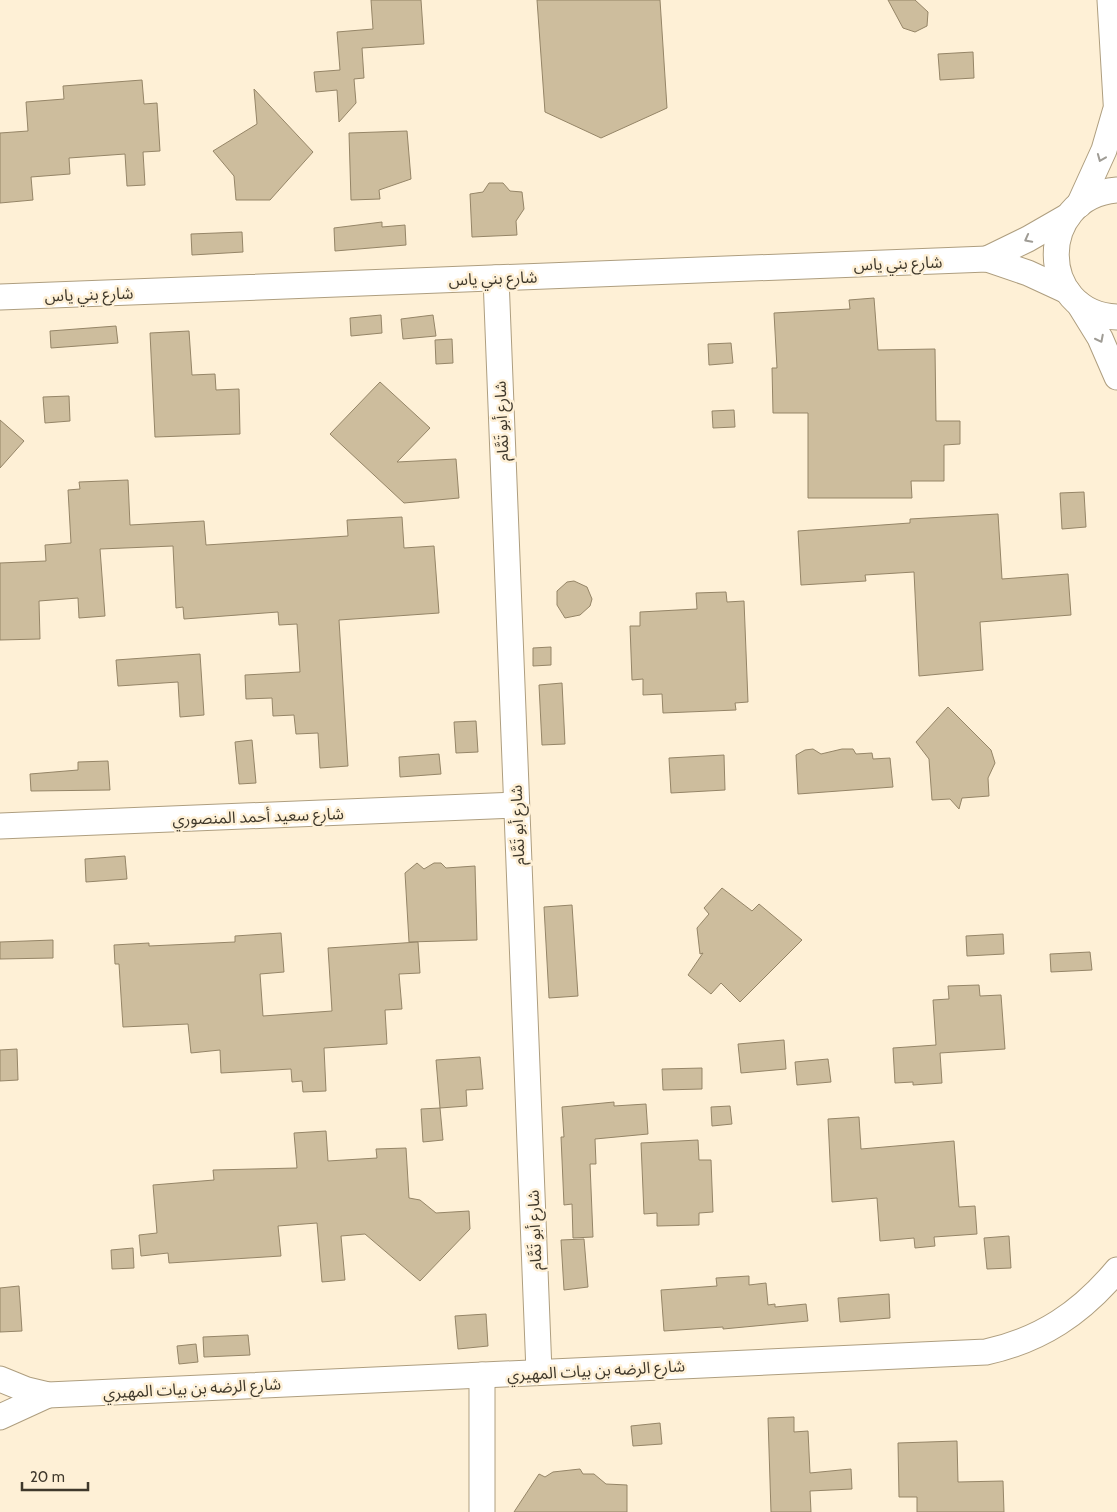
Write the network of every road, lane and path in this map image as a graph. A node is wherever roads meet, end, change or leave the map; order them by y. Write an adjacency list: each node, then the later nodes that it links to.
1 (1110, 0): 2 (street)
2 (1116, 115): 4 (street, one-way to 4)
3 (1117, 190): 4 (street, شارع بني ياس)
4 (1073, 210): 5 (street, شارع بني ياس, one-way to 5); 8 (street)
5 (987, 259): 6 (street, شارع بني ياس); 8 (street, شارع بني ياس)
6 (496, 278): 7 (street, شارع بني ياس); 11 (street, شارع أبو تَمَّام)
7 (0, 297)
8 (1073, 297): 9 (street, شارع بني ياس); 10 (street, one-way to 10)
9 (1117, 317)
10 (1117, 377)
11 (516, 805): 12 (street, شارع سعيد أحمد المنصوري); 14 (street, شارع أبو تَمَّام)
12 (0, 826)
13 (1117, 1270): 14 (street, شارع الرضه بن بيات المهيري)
14 (539, 1372): 15 (street, شارع الرضه بن بيات المهيري)
15 (482, 1375): 17 (street, شارع الرضه بن بيات المهيري); 19 (street)
16 (0, 1379): 17 (street, شارع الرضه بن بيات المهيري)
17 (48, 1394): 18 (street, شارع الرضه بن بيات المهيري)
18 (0, 1417)
19 (482, 1512)

